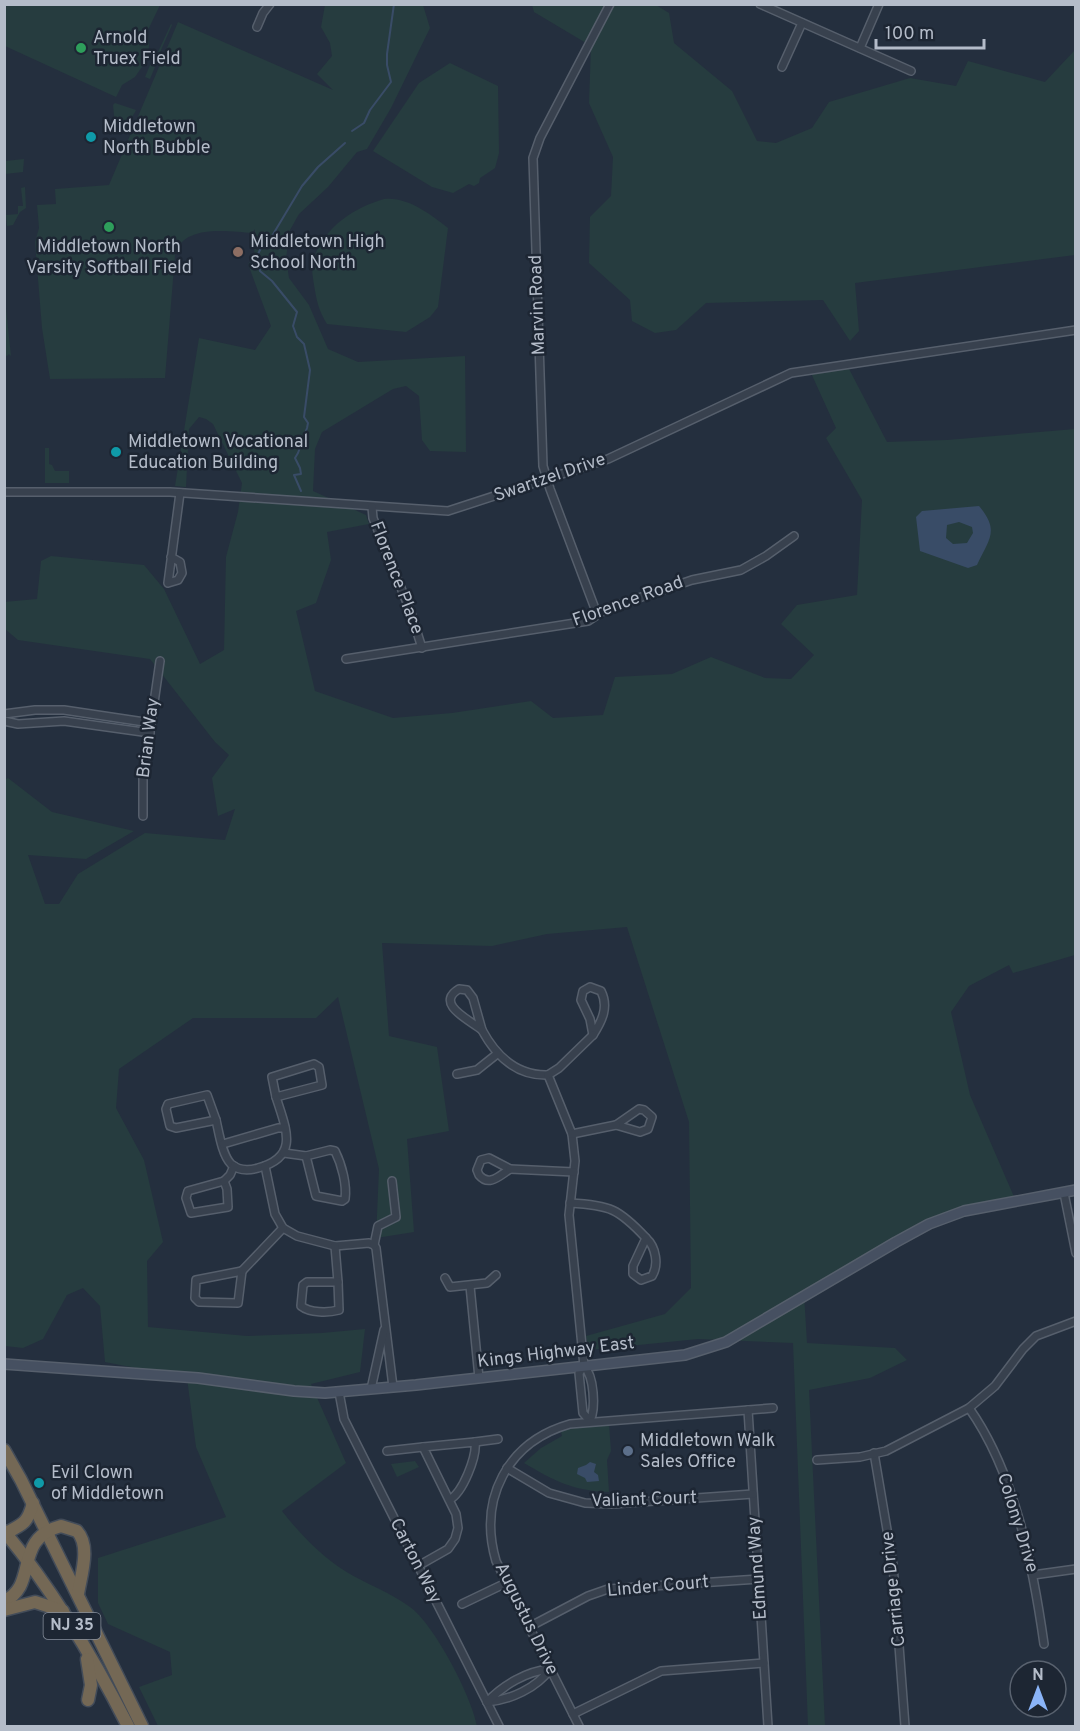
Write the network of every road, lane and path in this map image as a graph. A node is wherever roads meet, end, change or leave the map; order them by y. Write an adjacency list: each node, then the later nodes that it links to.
1 (270, 4): 6 (street)
2 (610, 4): 11 (street, Marvin Road)
3 (760, 4): 5 (street)
4 (879, 4): 7 (street)
5 (802, 23): 7 (street); 8 (street)
6 (257, 27)
7 (860, 48): 9 (street)
8 (782, 67)
9 (911, 71)
10 (1076, 330): 11 (street, Swartzel Drive)
11 (547, 479): 14 (street, Swartzel Drive); 17 (street, Marvin Road)
12 (4, 492): 13 (street, Swartzel Drive)
13 (180, 493): 14 (street, Swartzel Drive); 16 (street)
14 (372, 507): 18 (street, Florence Place)
15 (794, 536): 17 (street, Florence Road)
16 (171, 557)
17 (597, 614): 18 (street, Florence Road)
18 (422, 648): 19 (street, Florence Road)
19 (346, 659)
20 (160, 661): 26 (street, Brian Way)
21 (50, 710): 22 (street); 23 (street); 25 (street)
22 (4, 714)
23 (93, 714): 26 (street); 27 (street)
24 (4, 720): 25 (street)
25 (50, 722): 27 (street)
26 (151, 723): 28 (street, Brian Way)
27 (93, 725): 28 (street)
28 (150, 733): 29 (street, Brian Way)
29 (143, 816)
30 (482, 1030): 30 (street); 32 (street)
31 (593, 1035): 31 (street); 34 (street)
32 (498, 1054): 33 (street); 34 (street)
33 (457, 1074)
34 (548, 1075): 39 (street)
35 (276, 1097): 35 (street); 38 (street)
36 (216, 1120): 36 (street); 40 (street)
37 (616, 1125): 37 (street); 39 (street)
38 (285, 1128): 40 (street); 41 (street)
39 (572, 1134): 46 (street)
40 (223, 1144): 43 (street)
41 (284, 1153): 42 (street); 44 (street)
42 (306, 1156): 42 (street)
43 (234, 1166): 44 (street); 47 (street)
44 (265, 1166): 52 (street)
45 (510, 1170): 45 (street); 46 (street)
46 (574, 1172): 51 (street)
47 (224, 1181): 47 (street)
48 (392, 1181): 54 (street)
49 (1076, 1190): 50 (street, Kings Highway East)
50 (1064, 1193): 56 (street); 65 (street, Kings Highway East)
51 (570, 1203): 53 (street); 65 (street)
52 (283, 1228): 55 (street); 57 (street)
53 (646, 1238): 53 (street)
54 (374, 1245): 55 (street); 63 (street)
55 (335, 1246): 60 (street)
56 (1076, 1252)
57 (242, 1270): 57 (street)
58 (496, 1275): 61 (street)
59 (445, 1278): 61 (street)
60 (338, 1282): 60 (street)
61 (470, 1286): 66 (street)
62 (1076, 1322): 71 (street)
63 (384, 1327): 67 (street); 68 (street)
64 (4, 1364): 69 (street, Kings Highway East)
65 (584, 1366): 66 (street, Kings Highway East); 73 (street)
66 (479, 1378): 67 (street, Kings Highway East)
67 (393, 1387): 68 (street, Kings Highway East)
68 (370, 1389): 69 (street, Kings Highway East)
69 (339, 1392): 88 (street, Carton Way)
70 (773, 1408): 72 (street, Augustus Drive)
71 (969, 1408): 79 (street); 90 (street, Colony Drive)
72 (748, 1410): 73 (street, Augustus Drive); 82 (street, Edmund Way)
73 (590, 1421): 81 (street, Augustus Drive)
74 (498, 1439): 75 (street)
75 (475, 1442): 76 (street); 83 (street)
76 (423, 1447): 78 (street); 83 (street)
77 (4, 1450): 84 (highway, NJ 35)
78 (387, 1451)
79 (874, 1454): 80 (street); 111 (street, Carriage Drive)
80 (817, 1460)
81 (507, 1468): 82 (street, Valiant Court); 92 (street, Augustus Drive)
82 (753, 1494): 91 (street, Edmund Way)
83 (449, 1500): 88 (street)
84 (33, 1503): 85 (highway, NJ 35); 86 (highway)
85 (47, 1532): 87 (highway); 93 (highway, NJ 35); 93 (highway)
86 (5, 1533): 87 (highway, NJ 35)
87 (27, 1560): 94 (highway); 97 (highway, NJ 35)
88 (418, 1566): 104 (street, Carton Way)
89 (1076, 1569): 90 (street)
90 (1033, 1575): 99 (street, Colony Drive)
91 (759, 1578): 98 (street, Linder Court); 101 (street, Edmund Way)
92 (506, 1583): 95 (street); 98 (street, Augustus Drive)
93 (78, 1594): 107 (highway, NJ 35)
94 (4, 1601)
95 (462, 1604)
96 (4, 1610): 97 (highway)
97 (63, 1611): 100 (highway, NJ 35)
98 (529, 1627): 102 (street, Augustus Drive)
99 (1044, 1644)
100 (84, 1646): 103 (highway); 106 (highway, NJ 35)
101 (764, 1664): 105 (street); 110 (street, Edmund Way)
102 (550, 1669): 104 (street); 104 (street); 105 (street, Augustus Drive)
103 (88, 1700)
104 (487, 1702): 108 (street, Carton Way)
105 (573, 1714): 109 (street, Augustus Drive)
106 (128, 1726)
107 (142, 1726)
108 (499, 1726)
109 (579, 1726)
110 (768, 1726)
111 (905, 1726)

